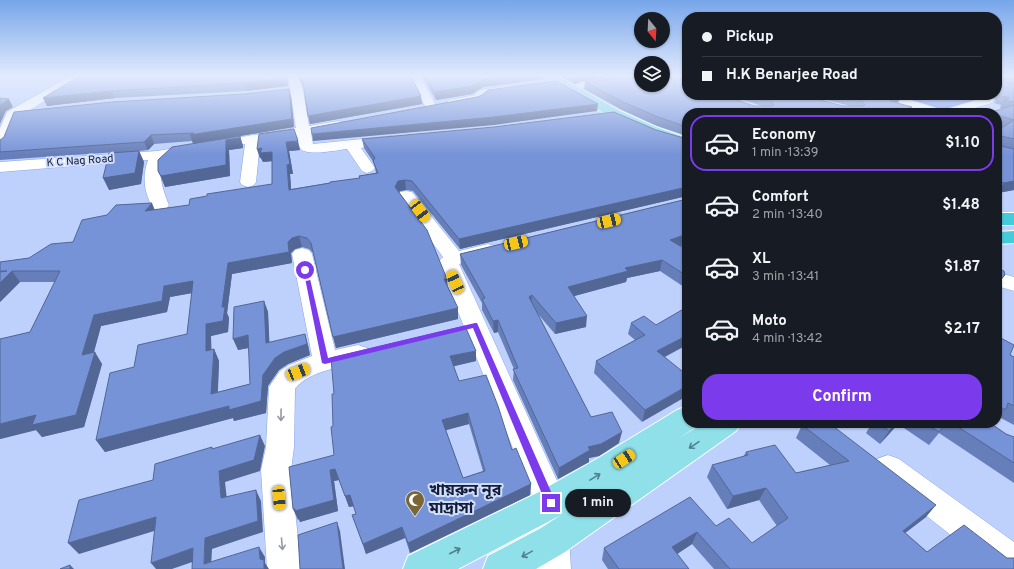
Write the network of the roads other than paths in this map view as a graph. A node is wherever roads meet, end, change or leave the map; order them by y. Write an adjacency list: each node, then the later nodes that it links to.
1 (35, 103): 15 (street)
2 (296, 103): 18 (street)
3 (429, 103): 9 (street)
4 (454, 103): 9 (street)
5 (598, 103): 14 (main road)
6 (615, 103): 19 (main road)
7 (907, 103): 10 (street)
8 (979, 103): 11 (street)
9 (431, 107): 12 (street)
10 (924, 108)
11 (961, 108)
12 (416, 110)
13 (41, 112): 15 (street)
14 (616, 114): 16 (street); 22 (main road)
15 (12, 115): 23 (street)
16 (591, 118)
17 (349, 123): 18 (street, K C Nag Road)
18 (304, 130): 20 (street, K C Nag Road); 24 (street)
19 (682, 134)
20 (253, 138): 25 (street, K C Nag Road); 28 (street)
21 (404, 139): 24 (street)
22 (682, 141)
23 (0, 144)
24 (351, 144): 27 (street)
25 (157, 155): 26 (street, K C Nag Road); 30 (street)
26 (0, 167)
27 (367, 168)
28 (248, 182)
29 (406, 196): 37 (street)
30 (160, 205)
31 (1002, 219): 32 (highway)
32 (1014, 219)
33 (1014, 237): 34 (highway)
34 (1002, 238)
35 (501, 247): 37 (street)
36 (302, 254): 41 (street)
37 (454, 258): 45 (street)
38 (1002, 280): 39 (street)
39 (1014, 285)
40 (377, 349): 41 (street)
41 (325, 362): 48 (street, one-way to 48)
42 (682, 421): 45 (main road, one-way to 42)
43 (719, 428): 46 (main road, one-way to 46)
44 (866, 451): 47 (street)
45 (551, 503): 46 (street); 49 (main road, one-way to 45)
46 (554, 554): 50 (main road, one-way to 50)
47 (1014, 563)
48 (284, 569)
49 (421, 569)
50 (500, 569)

